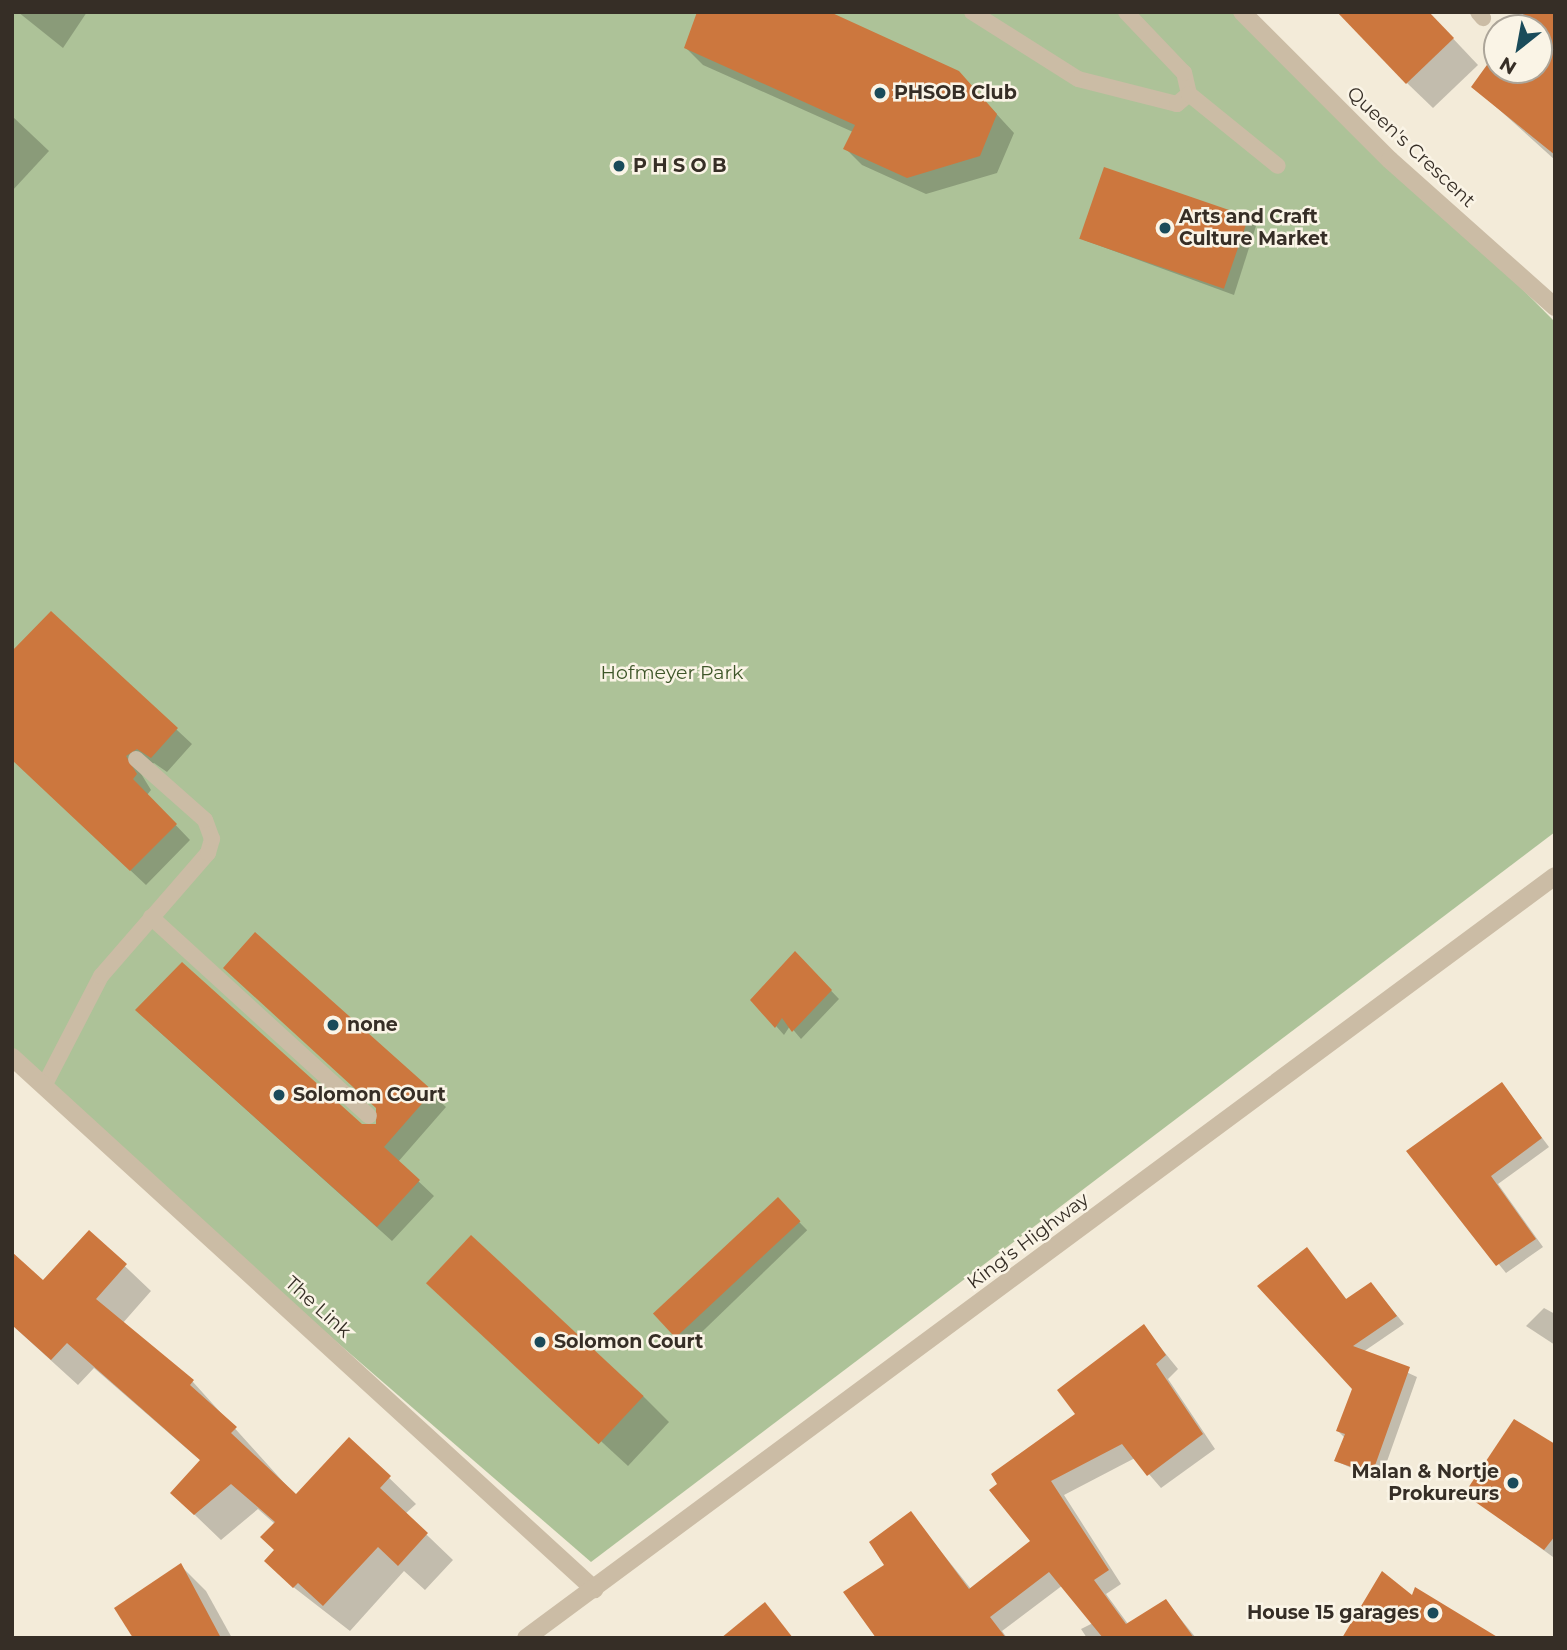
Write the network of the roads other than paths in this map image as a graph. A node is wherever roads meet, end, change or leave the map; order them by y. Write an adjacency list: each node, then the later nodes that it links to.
1 (972, 12): 4 (lane)
2 (1126, 12): 4 (lane)
3 (1242, 12): 6 (street, Queen's Crescent)
4 (1189, 94): 5 (lane)
5 (1278, 166)
6 (1555, 307)
7 (135, 759): 9 (lane)
8 (1555, 876): 13 (street, King's Highway)
9 (151, 917): 11 (lane); 12 (lane)
10 (12, 1057): 11 (street, The Link)
11 (44, 1086): 13 (street, The Link)
12 (369, 1116)
13 (594, 1589): 14 (street, King's Highway)
14 (526, 1638)

